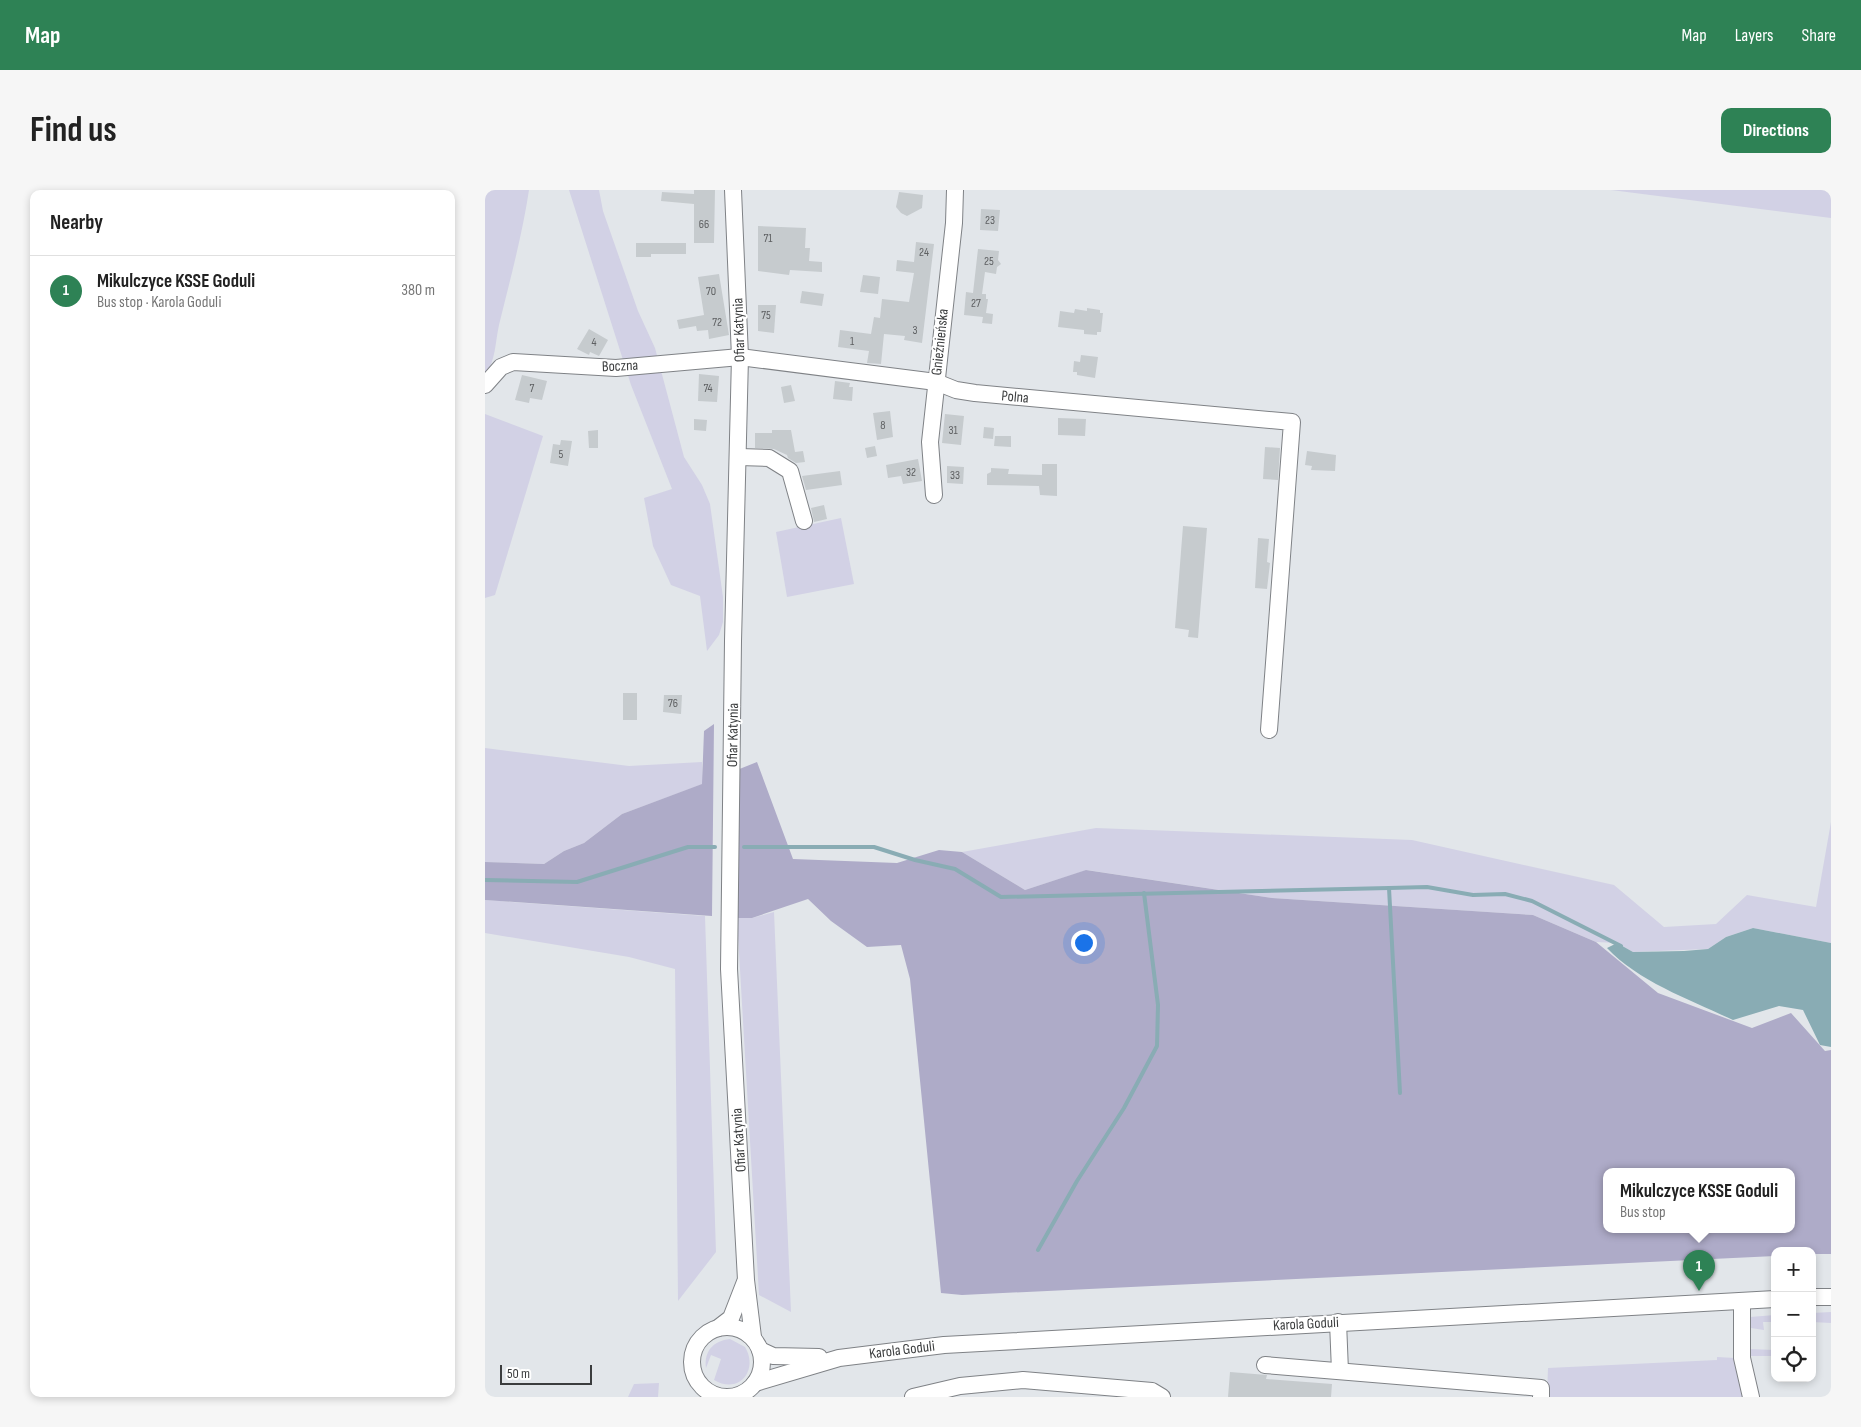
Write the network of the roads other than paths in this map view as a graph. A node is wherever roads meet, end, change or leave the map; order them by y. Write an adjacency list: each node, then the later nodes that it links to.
1 (733, 190): 3 (street, Ofiar Katynia)
2 (955, 190): 4 (street, Gnieźnieńska)
3 (740, 357): 4 (street, Polna); 5 (street, Boczna); 6 (street, Ofiar Katynia)
4 (936, 382): 7 (street, Gnieźnieńska); 9 (street, Polna)
5 (485, 385)
6 (739, 457): 8 (street); 10 (street, Ofiar Katynia)
7 (934, 495)
8 (804, 521)
9 (1269, 730)
10 (747, 1280): 16 (street, Ofiar Katynia); 17 (street, Ofiar Katynia)
11 (1831, 1296): 12 (street)
12 (1816, 1297)
13 (1771, 1299): 14 (street, Karola Goduli)
14 (1742, 1301): 15 (street, Karola Goduli); 27 (street)
15 (1338, 1322): 18 (street, Karola Goduli); 20 (street)
16 (717, 1328): 17 (street); 22 (street)
17 (756, 1344): 18 (street, Karola Goduli); 21 (street)
18 (839, 1358): 21 (street, Karola Goduli)
19 (1265, 1365): 20 (street)
20 (1340, 1371): 26 (street)
21 (755, 1383): 23 (street)
22 (699, 1389): 23 (street)
23 (727, 1397)
24 (913, 1397): 25 (street)
25 (1162, 1397)
26 (1541, 1397)
27 (1751, 1397)

